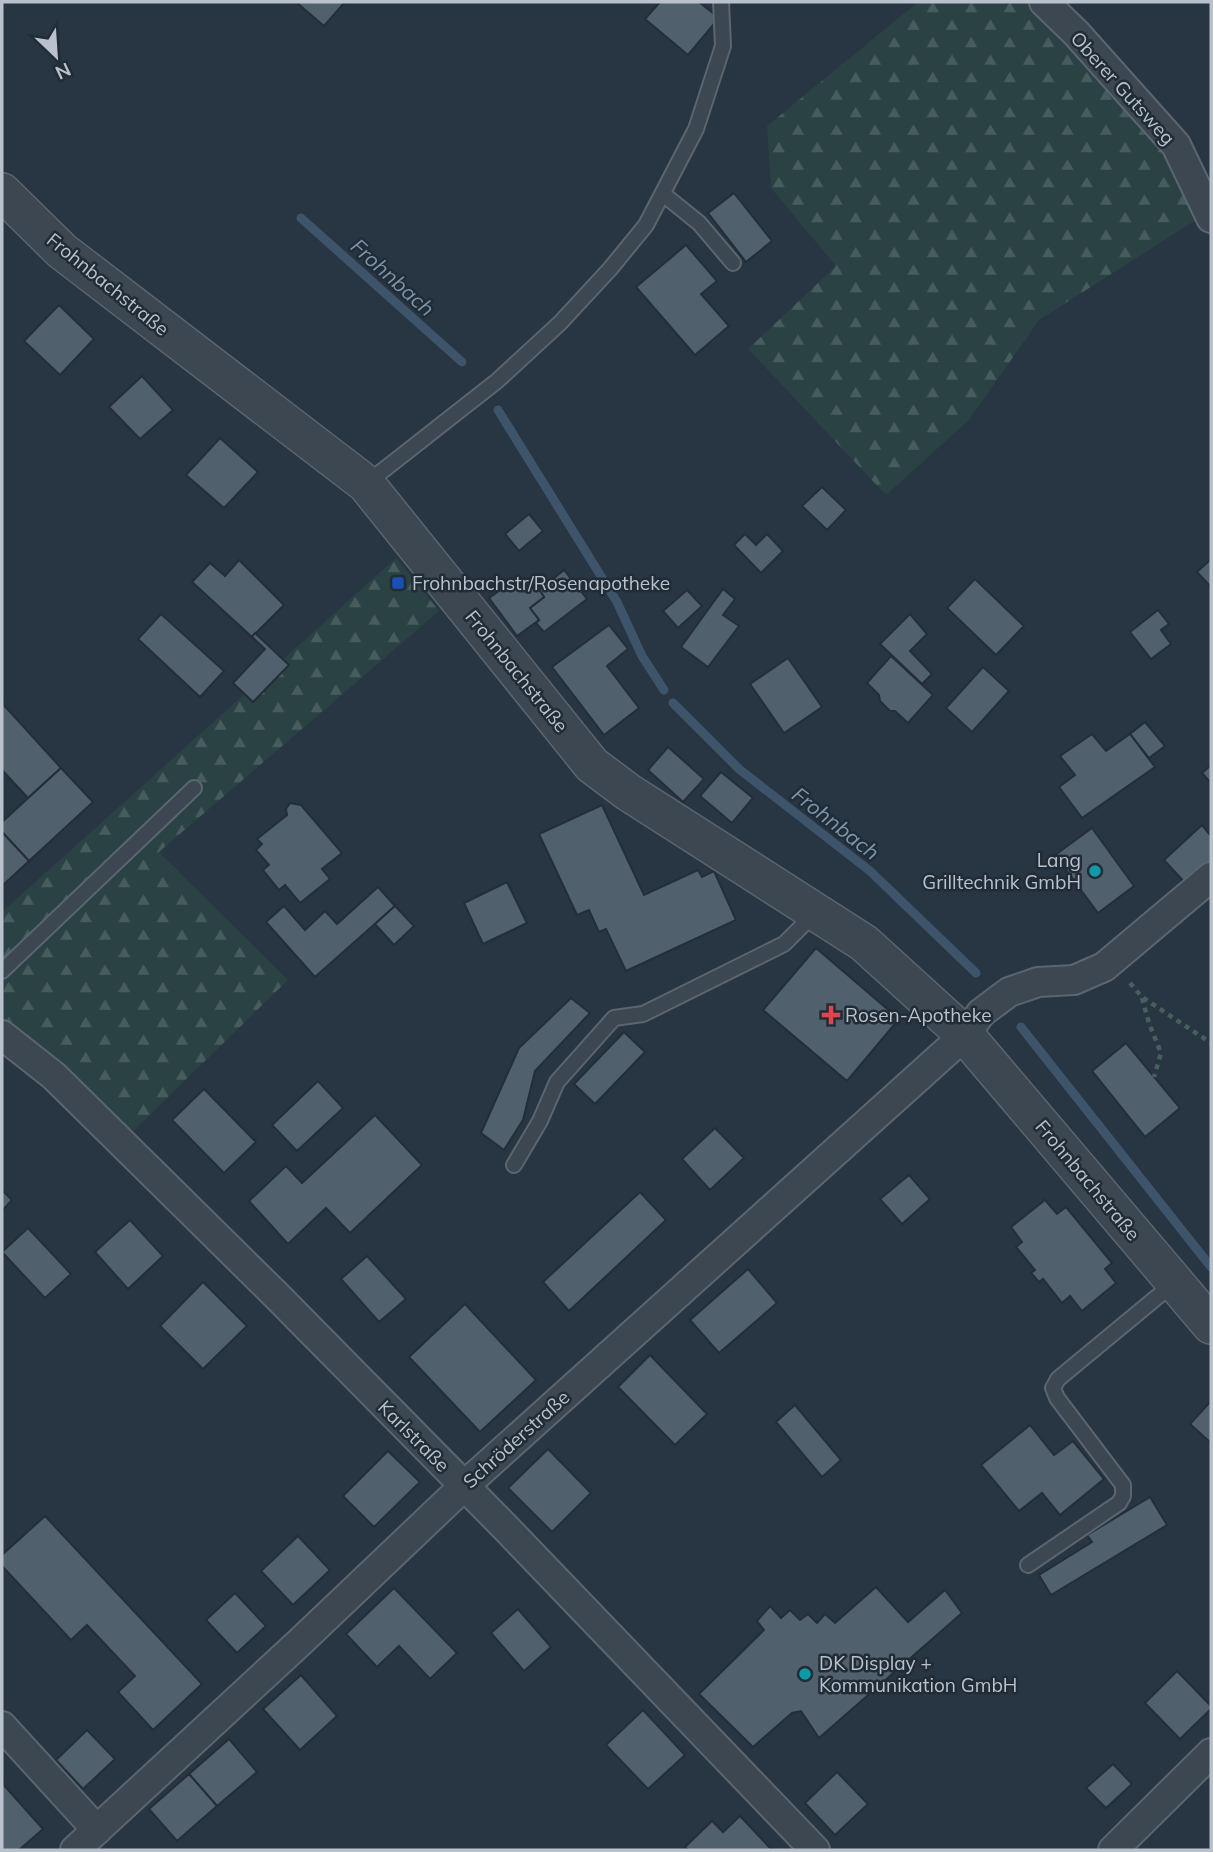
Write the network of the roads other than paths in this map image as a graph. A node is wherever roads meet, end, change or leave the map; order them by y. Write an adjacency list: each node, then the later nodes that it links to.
1 (721, 2): 4 (lane)
2 (1044, 2): 5 (street, Oberer Gutsweg)
3 (2, 192): 7 (street, Frohnbachstraße)
4 (663, 194): 6 (lane); 7 (lane)
5 (1211, 218)
6 (733, 263)
7 (366, 484): 10 (street, Frohnbachstraße)
8 (194, 788): 11 (lane)
9 (1211, 877): 13 (street)
10 (816, 912): 13 (street, Frohnbachstraße); 14 (lane)
11 (2, 971)
12 (2, 1035): 17 (street, Karlstraße)
13 (965, 1035): 15 (street, Frohnbachstraße); 17 (street, Schröderstraße)
14 (514, 1165)
15 (1175, 1282): 16 (street, Frohnbachstraße); 18 (lane)
16 (1211, 1325)
17 (463, 1486): 21 (street, Schröderstraße); 23 (street, Karlstraße)
18 (1027, 1565)
19 (2, 1726): 21 (street)
20 (1211, 1753): 24 (street)
21 (97, 1830): 22 (street, Schröderstraße)
22 (75, 1850)
23 (815, 1850)
24 (1113, 1850)

